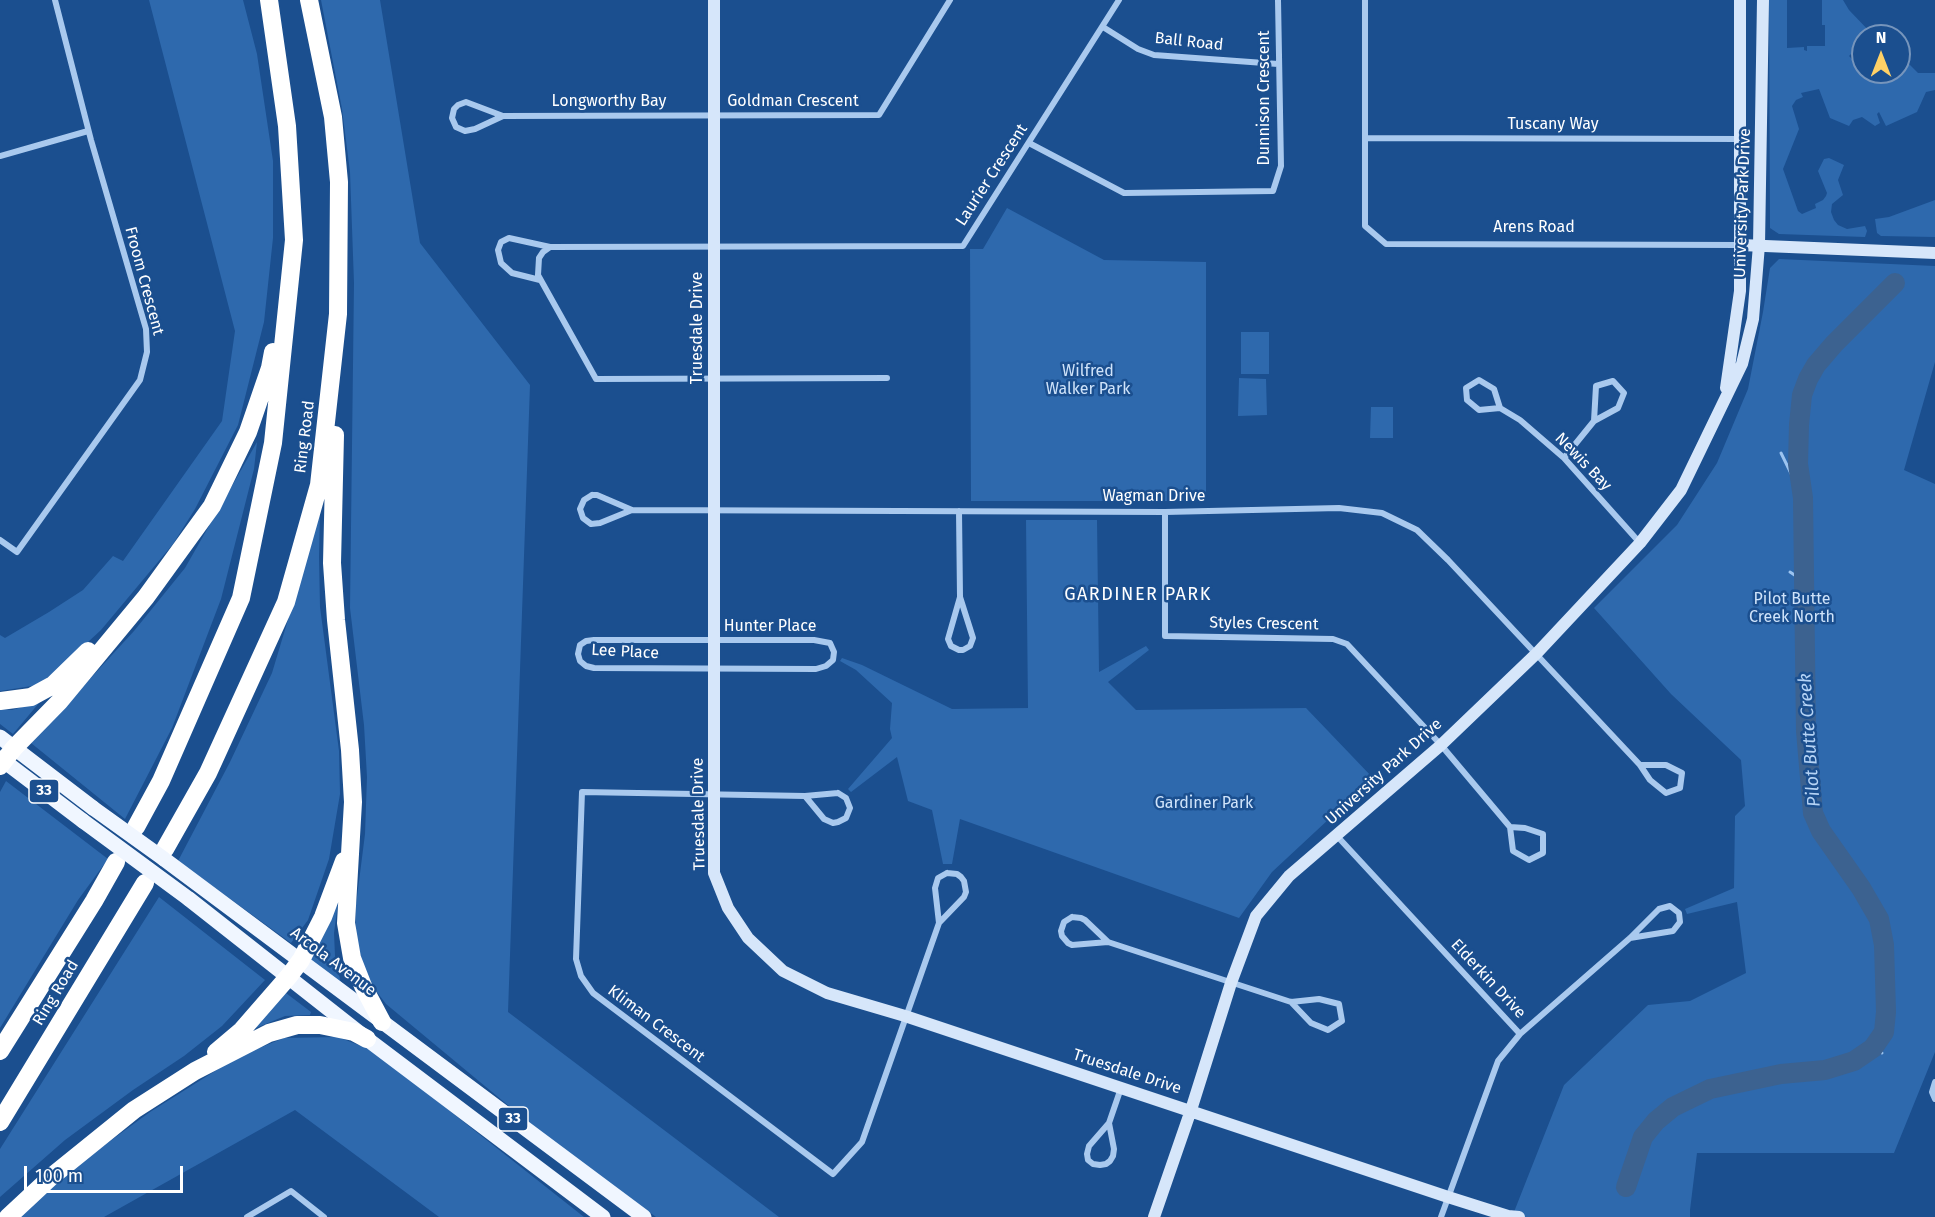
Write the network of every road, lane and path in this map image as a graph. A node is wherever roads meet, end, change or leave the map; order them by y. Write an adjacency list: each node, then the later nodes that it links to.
1 (54, 0): 15 (street, Froom Crescent)
2 (269, 0): 20 (highway, Ring Road)
3 (309, 0): 27 (highway, Ring Road)
4 (714, 0): 14 (street, Truesdale Drive)
5 (950, 0): 14 (street, Goldman Crescent)
6 (1119, 0): 11 (street, Laurier Crescent)
7 (1278, 0): 12 (street, Dunnison Crescent)
8 (1365, 0): 16 (street, Arens Road)
9 (1740, 0): 17 (street, University Park Drive)
10 (1763, 0): 22 (street, University Park Drive)
11 (1103, 27): 12 (street, Ball Road); 18 (street, Laurier Crescent)
12 (1278, 64): 18 (street, Dunnison Crescent)
13 (503, 116): 13 (street, Longworthy Bay); 14 (street, Longworthy Bay)
14 (715, 116): 24 (street, Truesdale Drive)
15 (88, 131): 19 (street); 38 (street, Froom Crescent)
16 (1365, 138): 17 (street, Tuscany Way); 21 (street, Arens Road)
17 (1741, 139): 21 (street, University Park Drive)
18 (1029, 142): 24 (street, Laurier Crescent)
19 (0, 156)
20 (294, 240): 40 (highway); 51 (highway, Ring Road)
21 (1741, 245): 22 (street, Arens Road); 30 (street, University Park Drive)
22 (1760, 246): 25 (street, Arens Road); 30 (street, University Park Drive)
23 (550, 247): 24 (street); 26 (street); 26 (street)
24 (715, 247): 29 (street, Truesdale Drive)
25 (1935, 253)
26 (540, 280): 29 (street)
27 (338, 314): 54 (highway); 55 (highway, Ring Road)
28 (887, 378): 29 (street)
29 (715, 379): 35 (street, Truesdale Drive)
30 (1724, 402): 39 (street, University Park Drive)
31 (1500, 408): 31 (street, Newis Bay); 33 (street, Newis Bay)
32 (1594, 421): 32 (street); 33 (street)
33 (1564, 458): 39 (street, Newis Bay)
34 (632, 510): 34 (street); 35 (street, Wagman Drive)
35 (715, 510): 36 (street, Wagman Drive); 42 (street, Truesdale Drive)
36 (959, 511): 37 (street, Wagman Drive); 41 (street)
37 (1165, 512): 43 (street, Wagman Drive); 46 (street, Styles Crescent)
38 (0, 540)
39 (1640, 543): 43 (street, University Park Drive)
40 (146, 597): 45 (highway); 47 (highway)
41 (960, 597): 41 (street)
42 (714, 640): 44 (street, Truesdale Drive); 44 (street, Hunter Place); 44 (street, Lee Place)
43 (1537, 653): 46 (street, University Park Drive); 48 (street, Wagman Drive)
44 (714, 668): 49 (street, Truesdale Drive)
45 (0, 701)
46 (1441, 745): 52 (street); 53 (street, University Park Drive)
47 (4, 754): 61 (main road, Arcola Avenue / 33, bridge); 62 (main road, 33, bridge)
48 (1640, 765): 48 (street, Wagman Drive)
49 (715, 796): 50 (street); 65 (street, Truesdale Drive); 65 (street, Kliman Crescent)
50 (805, 796): 50 (street)
51 (136, 827)
52 (1510, 827): 52 (street)
53 (1337, 836): 63 (street, University Park Drive); 67 (street, Elderkin Drive)
54 (351, 845): 61 (highway); 66 (highway)
55 (165, 849)
56 (116, 862): 69 (highway, Ring Road)
57 (145, 883): 75 (highway, Ring Road)
58 (939, 924): 58 (street); 65 (street)
59 (1630, 938): 59 (street); 67 (street)
60 (1108, 942): 60 (street); 63 (street)
61 (301, 960): 62 (highway); 66 (main road, Arcola Avenue / 33)
62 (290, 976): 68 (main road, 33); 70 (highway)
63 (1231, 983): 64 (street); 74 (street, University Park Drive)
64 (1291, 1002): 64 (street)
65 (905, 1016): 72 (street, Truesdale Drive)
66 (382, 1022): 82 (main road, Arcola Avenue / 33)
67 (1520, 1034): 77 (street, Elderkin Drive)
68 (368, 1039): 70 (highway); 81 (main road, 33)
69 (0, 1051)
70 (195, 1071): 78 (highway)
71 (1935, 1082): 73 (street)
72 (1121, 1087): 74 (street, Truesdale Drive); 76 (street)
73 (1935, 1099)
74 (1191, 1110): 77 (street, Truesdale Drive); 83 (street, University Park Drive)
75 (0, 1122)
76 (1109, 1123): 76 (street)
77 (1448, 1197): 84 (street, Elderkin Drive); 85 (street, Truesdale Drive)
78 (8, 1217)
79 (247, 1217): 80 (street)
80 (324, 1217)
81 (603, 1217)
82 (644, 1217)
83 (1154, 1217)
84 (1442, 1217)
85 (1519, 1217)

